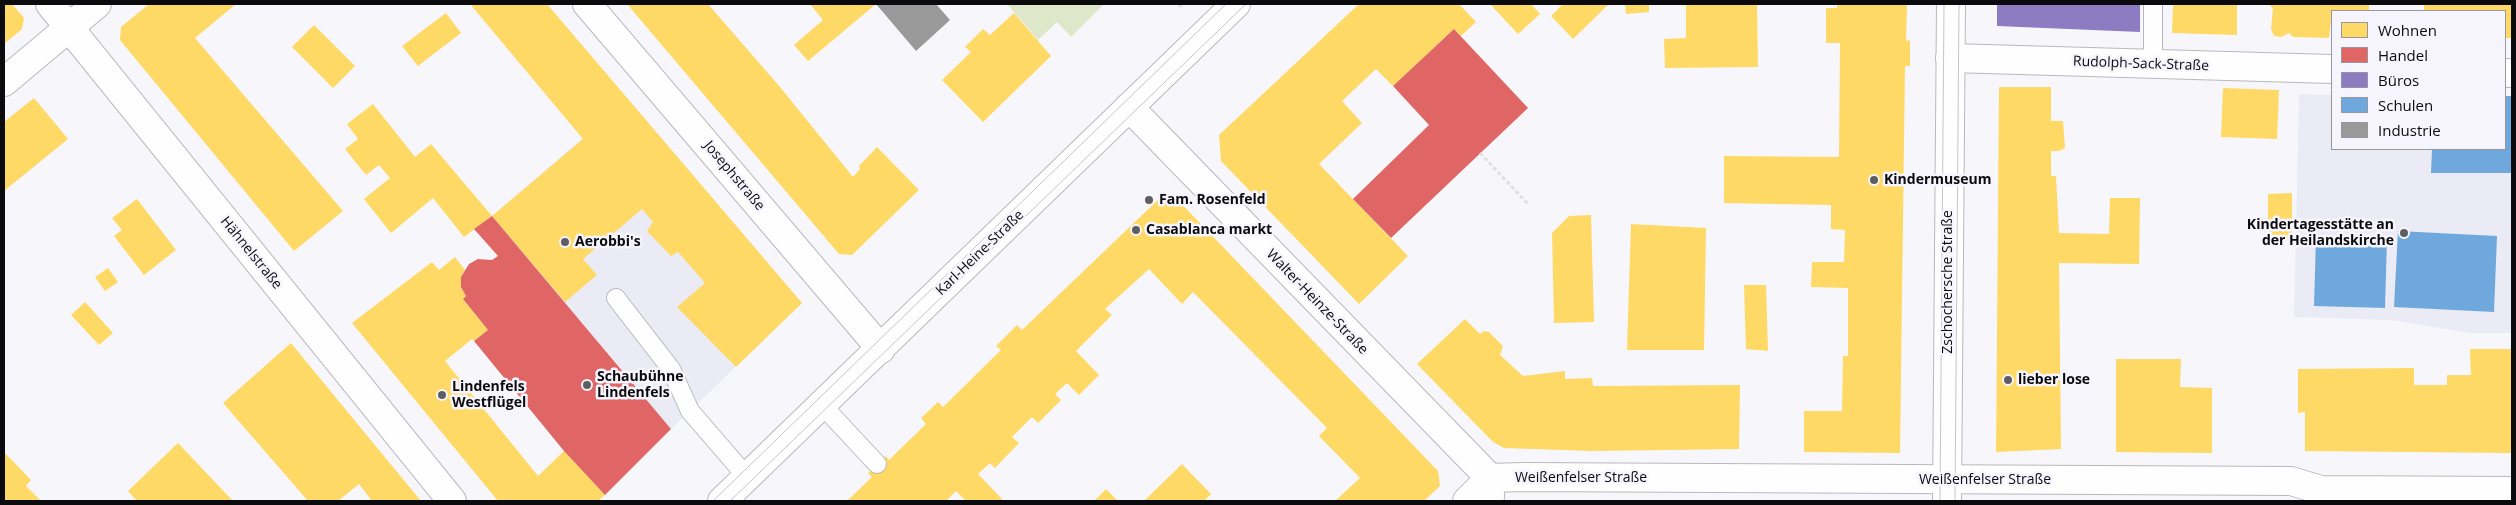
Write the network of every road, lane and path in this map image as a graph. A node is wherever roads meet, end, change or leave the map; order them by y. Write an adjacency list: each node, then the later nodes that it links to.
1 (50, 4): 7 (street, Hähnelstraße)
2 (97, 4): 7 (street)
3 (587, 4): 16 (street, Josephstraße)
4 (1236, 4): 12 (street, Karl-Heine-Straße)
5 (1951, 4): 8 (street, Zschochersche Straße)
6 (2153, 4): 9 (lane)
7 (69, 27): 11 (street); 23 (street, Hähnelstraße)
8 (1950, 58): 9 (street, Rudolph-Sack-Straße); 21 (street, Zschochersche Straße)
9 (2153, 65): 10 (street, Rudolph-Sack-Straße)
10 (2331, 69)
11 (4, 82)
12 (1129, 107): 16 (street, Karl-Heine-Straße); 20 (street, Walter-Heinze-Straße)
13 (1480, 153): 14 (path)
14 (1528, 204)
15 (616, 298): 19 (lane)
16 (881, 349): 17 (street, Karl-Heine-Straße)
17 (822, 405): 18 (lane); 19 (street, Karl-Heine-Straße)
18 (878, 464)
19 (747, 477): 24 (street, Karl-Heine-Straße)
20 (1490, 490): 21 (street, Weißenfelser Straße); 25 (street)
21 (1947, 491): 22 (street, Weißenfelser Straße)
22 (2512, 491)
23 (452, 501)
24 (722, 501)
25 (1467, 501)

